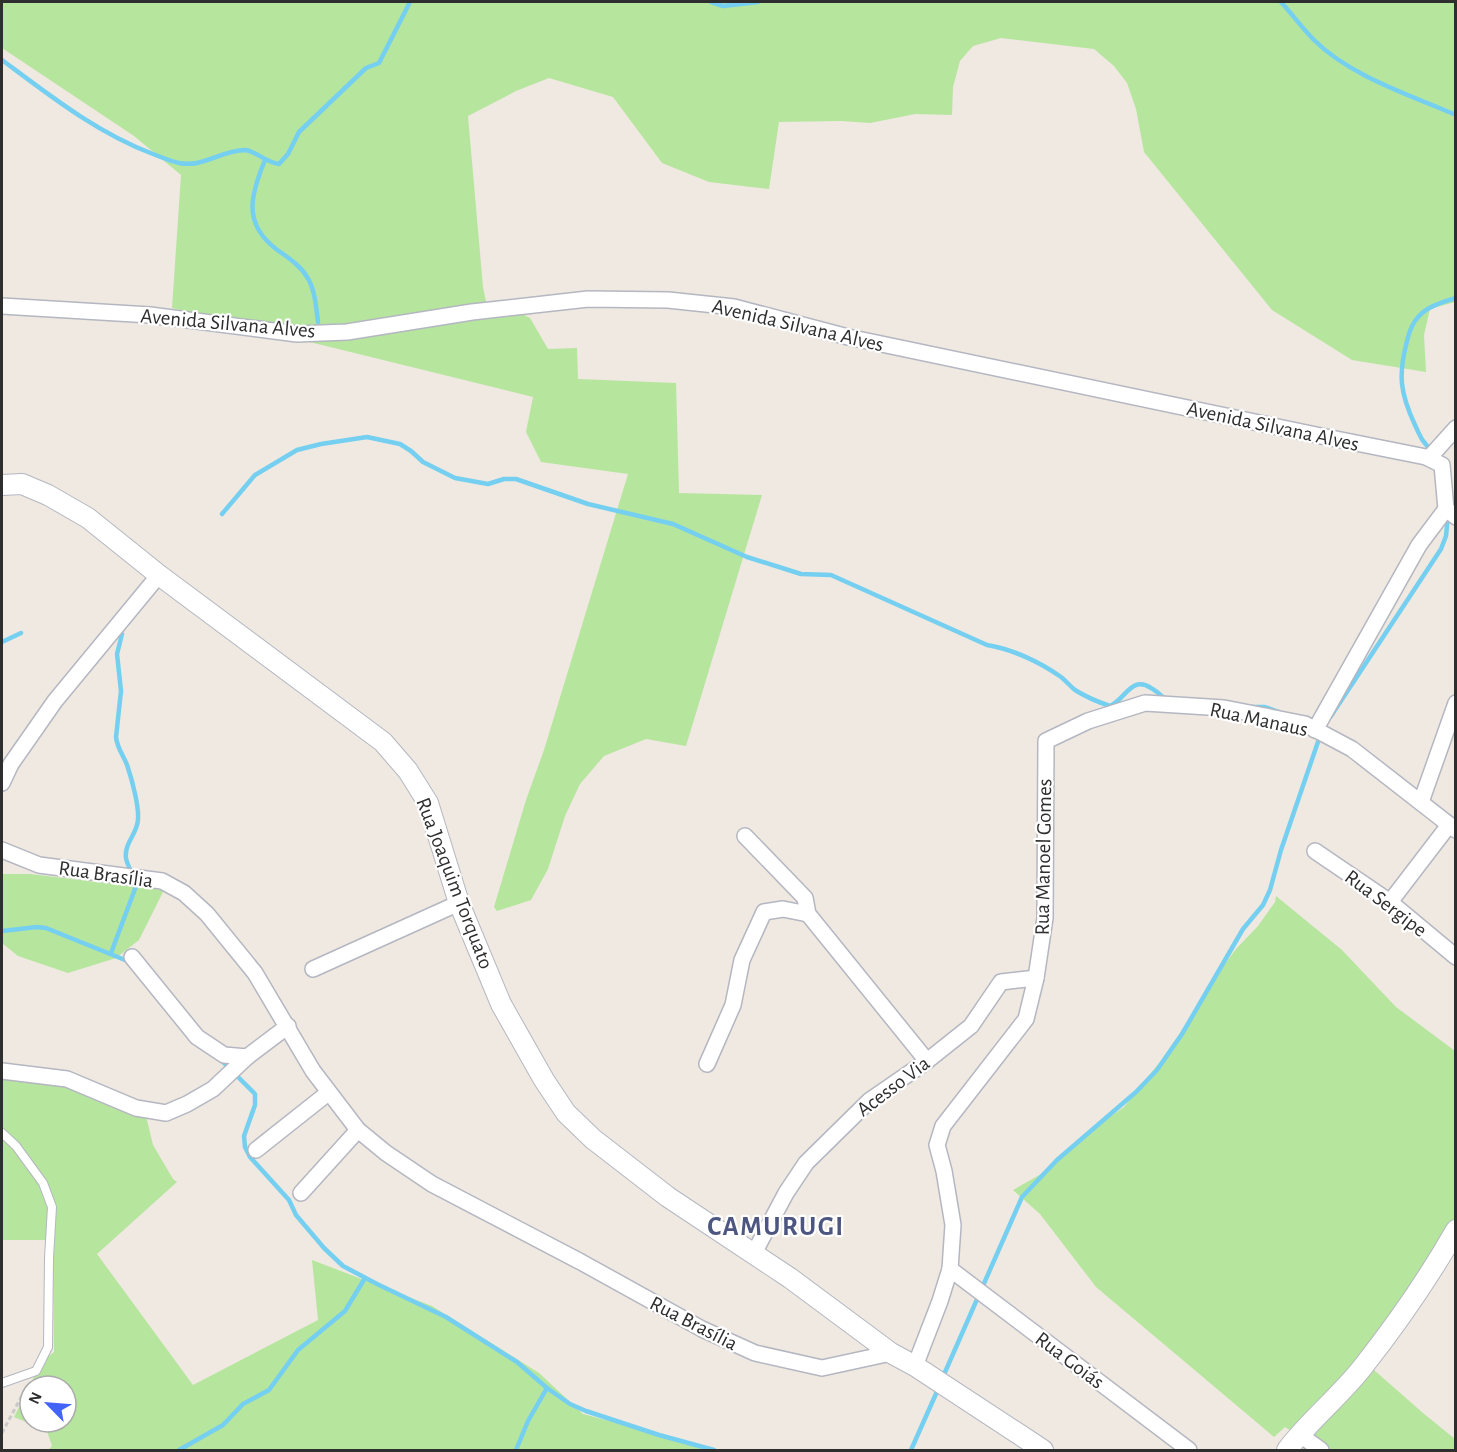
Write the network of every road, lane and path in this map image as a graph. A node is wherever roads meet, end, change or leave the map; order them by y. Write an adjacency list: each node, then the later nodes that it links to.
1 (2, 306): 3 (street, Avenida Silvana Alves)
2 (1455, 428): 3 (street)
3 (1435, 461): 5 (street)
4 (2, 484): 6 (street, Rua Joaquim Torquato)
5 (1451, 513): 8 (street)
6 (159, 575): 10 (street); 17 (street, Rua Joaquim Torquato)
7 (1455, 703): 11 (street)
8 (1315, 730): 9 (street, Rua Manaus); 11 (street, Rua Manaus)
9 (1046, 741): 22 (street, Rua Manoel Gomes)
10 (2, 783)
11 (1421, 802): 12 (street, Rua Manaus)
12 (1452, 827): 16 (street, Rua Manaus)
13 (745, 836): 18 (street)
14 (2, 850): 23 (street, Rua Brasília)
15 (1315, 851): 16 (street, Rua Sergipe)
16 (1390, 902): 20 (street, Rua Sergipe)
17 (459, 903): 21 (street); 34 (street, Rua Joaquim Torquato)
18 (808, 914): 25 (street); 26 (street)
19 (132, 957): 24 (street)
20 (1455, 957)
21 (313, 969)
22 (1036, 978): 25 (street, Acesso Via); 35 (street, Rua Manoel Gomes)
23 (288, 1026): 24 (street); 28 (street, Rua Brasília)
24 (247, 1057): 27 (street)
25 (927, 1061): 34 (street, Acesso Via)
26 (707, 1064)
27 (2, 1071)
28 (328, 1093): 29 (street, Rua Brasília); 31 (street)
29 (358, 1130): 32 (street); 36 (street, Rua Brasília)
30 (2, 1133): 38 (lane)
31 (256, 1150)
32 (301, 1193)
33 (1455, 1230): 41 (street)
34 (753, 1255): 36 (street, Rua Joaquim Torquato)
35 (950, 1269): 37 (street, Rua Manoel Gomes); 43 (street, Rua Goiás)
36 (891, 1353): 37 (street)
37 (915, 1366): 42 (street)
38 (36, 1371): 39 (lane); 40 (path)
39 (2, 1383)
40 (2, 1433)
41 (1299, 1434): 44 (street); 45 (street)
42 (1043, 1450)
43 (1189, 1450)
44 (1287, 1450)
45 (1322, 1450)

